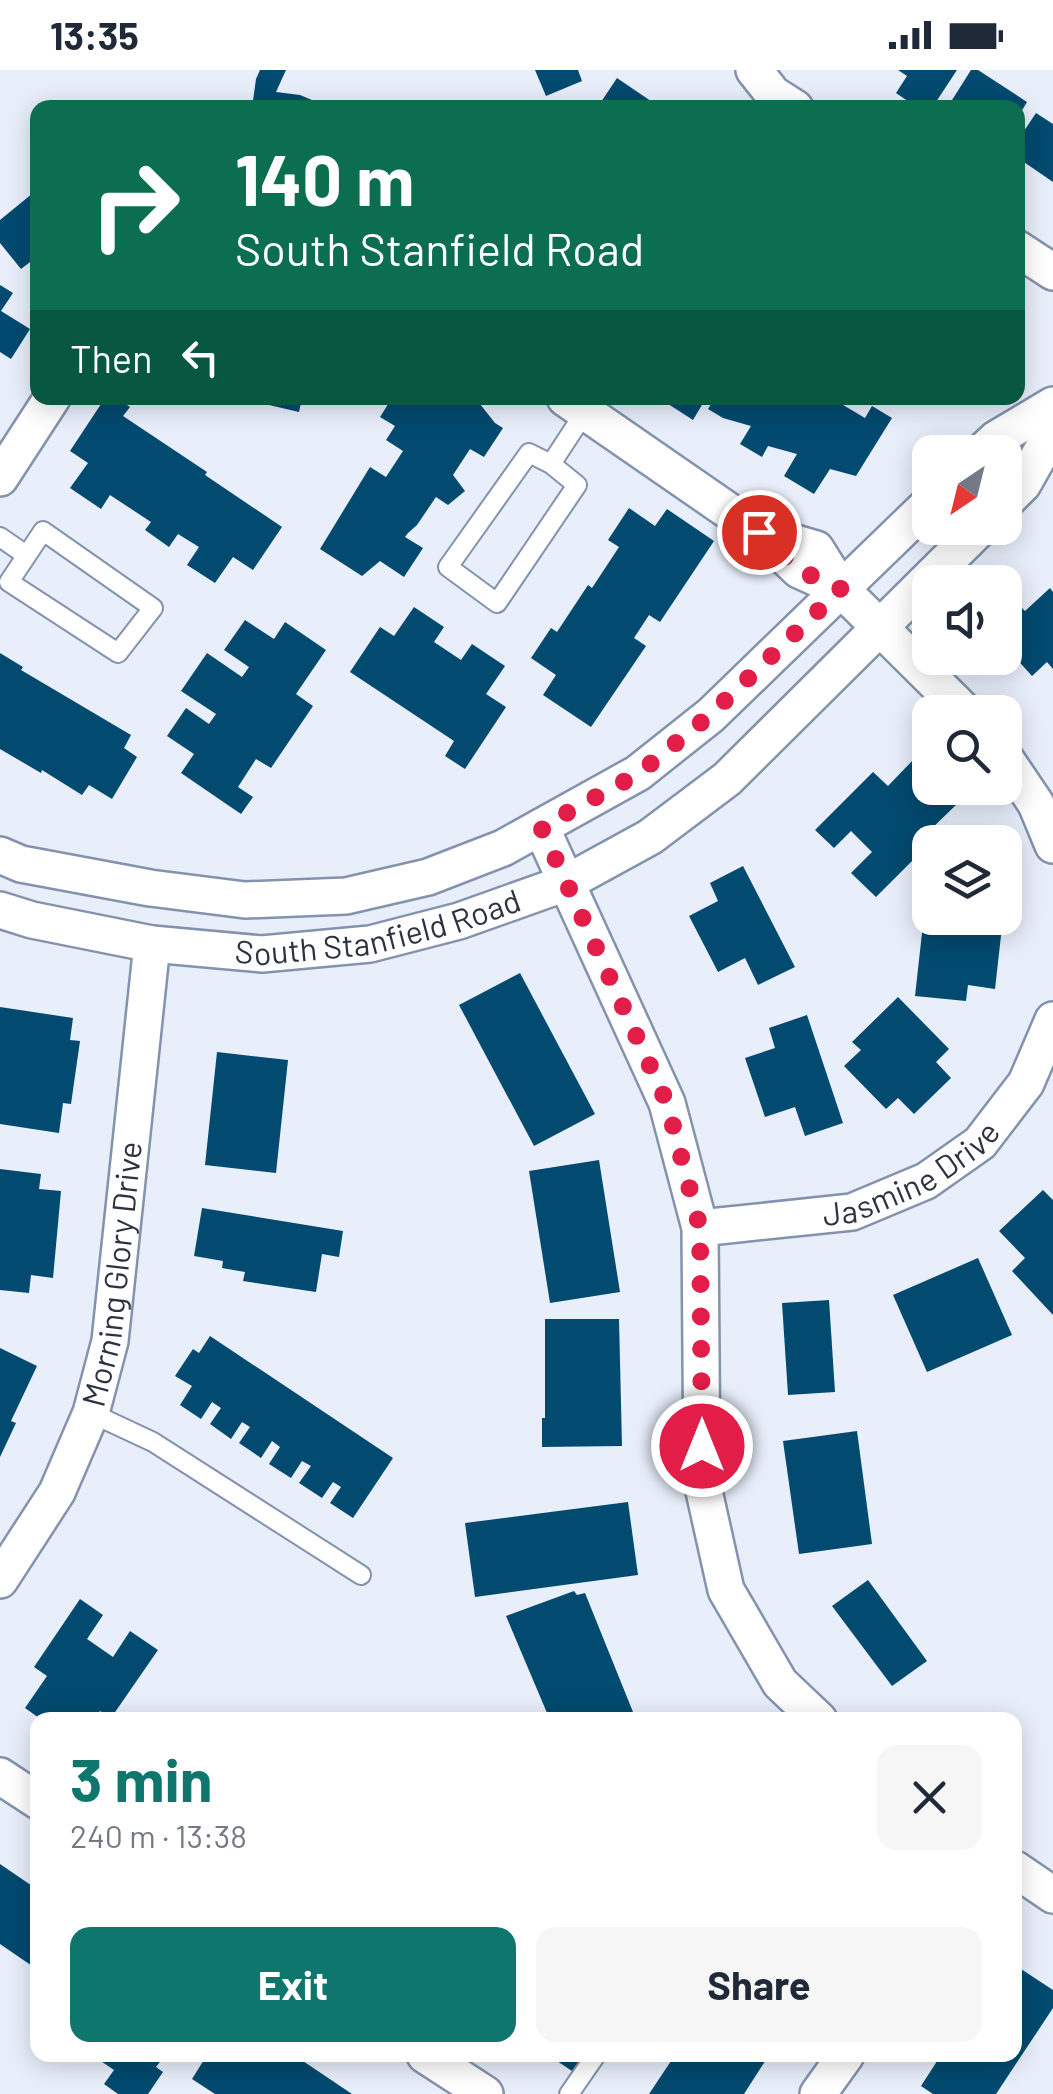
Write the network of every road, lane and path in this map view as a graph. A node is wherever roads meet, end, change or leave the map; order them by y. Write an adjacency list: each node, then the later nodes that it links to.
1 (754, 70): 2 (street)
2 (782, 100)
3 (1025, 254): 4 (street)
4 (1053, 272)
5 (47, 405): 11 (street)
6 (575, 405): 10 (lane); 17 (street)
7 (1053, 405): 9 (street)
8 (1053, 431): 12 (street)
9 (1003, 435)
10 (552, 464): 10 (lane)
11 (0, 478)
12 (1022, 485)
13 (912, 520): 17 (street, South Stanfield Road)
14 (0, 537): 16 (lane)
15 (963, 545): 18 (street, South Stanfield Road)
16 (26, 555): 16 (lane)
17 (841, 589): 18 (street); 21 (street, South Stanfield Road)
18 (880, 628): 19 (street); 24 (street, South Stanfield Road)
19 (948, 695)
20 (1022, 783): 22 (street)
21 (541, 827): 23 (street, South Stanfield Road); 24 (street)
22 (1053, 845)
23 (0, 855)
24 (566, 883): 26 (street, South Stanfield Road); 28 (street)
25 (0, 910): 26 (street, South Stanfield Road)
26 (152, 944): 29 (street, Morning Glory Drive)
27 (1053, 1020): 28 (street, Jasmine Drive)
28 (700, 1228): 32 (street)
29 (91, 1413): 30 (lane); 31 (street, Morning Glory Drive)
30 (362, 1575)
31 (0, 1580)
32 (811, 1712)
33 (0, 1776): 34 (street)
34 (30, 1796)
35 (1022, 1874): 36 (street)
36 (1053, 1895)
37 (436, 2062): 40 (street)
38 (591, 2062): 41 (lane)
39 (841, 2062): 42 (street)
40 (485, 2094)
41 (570, 2094)
42 (818, 2094)

